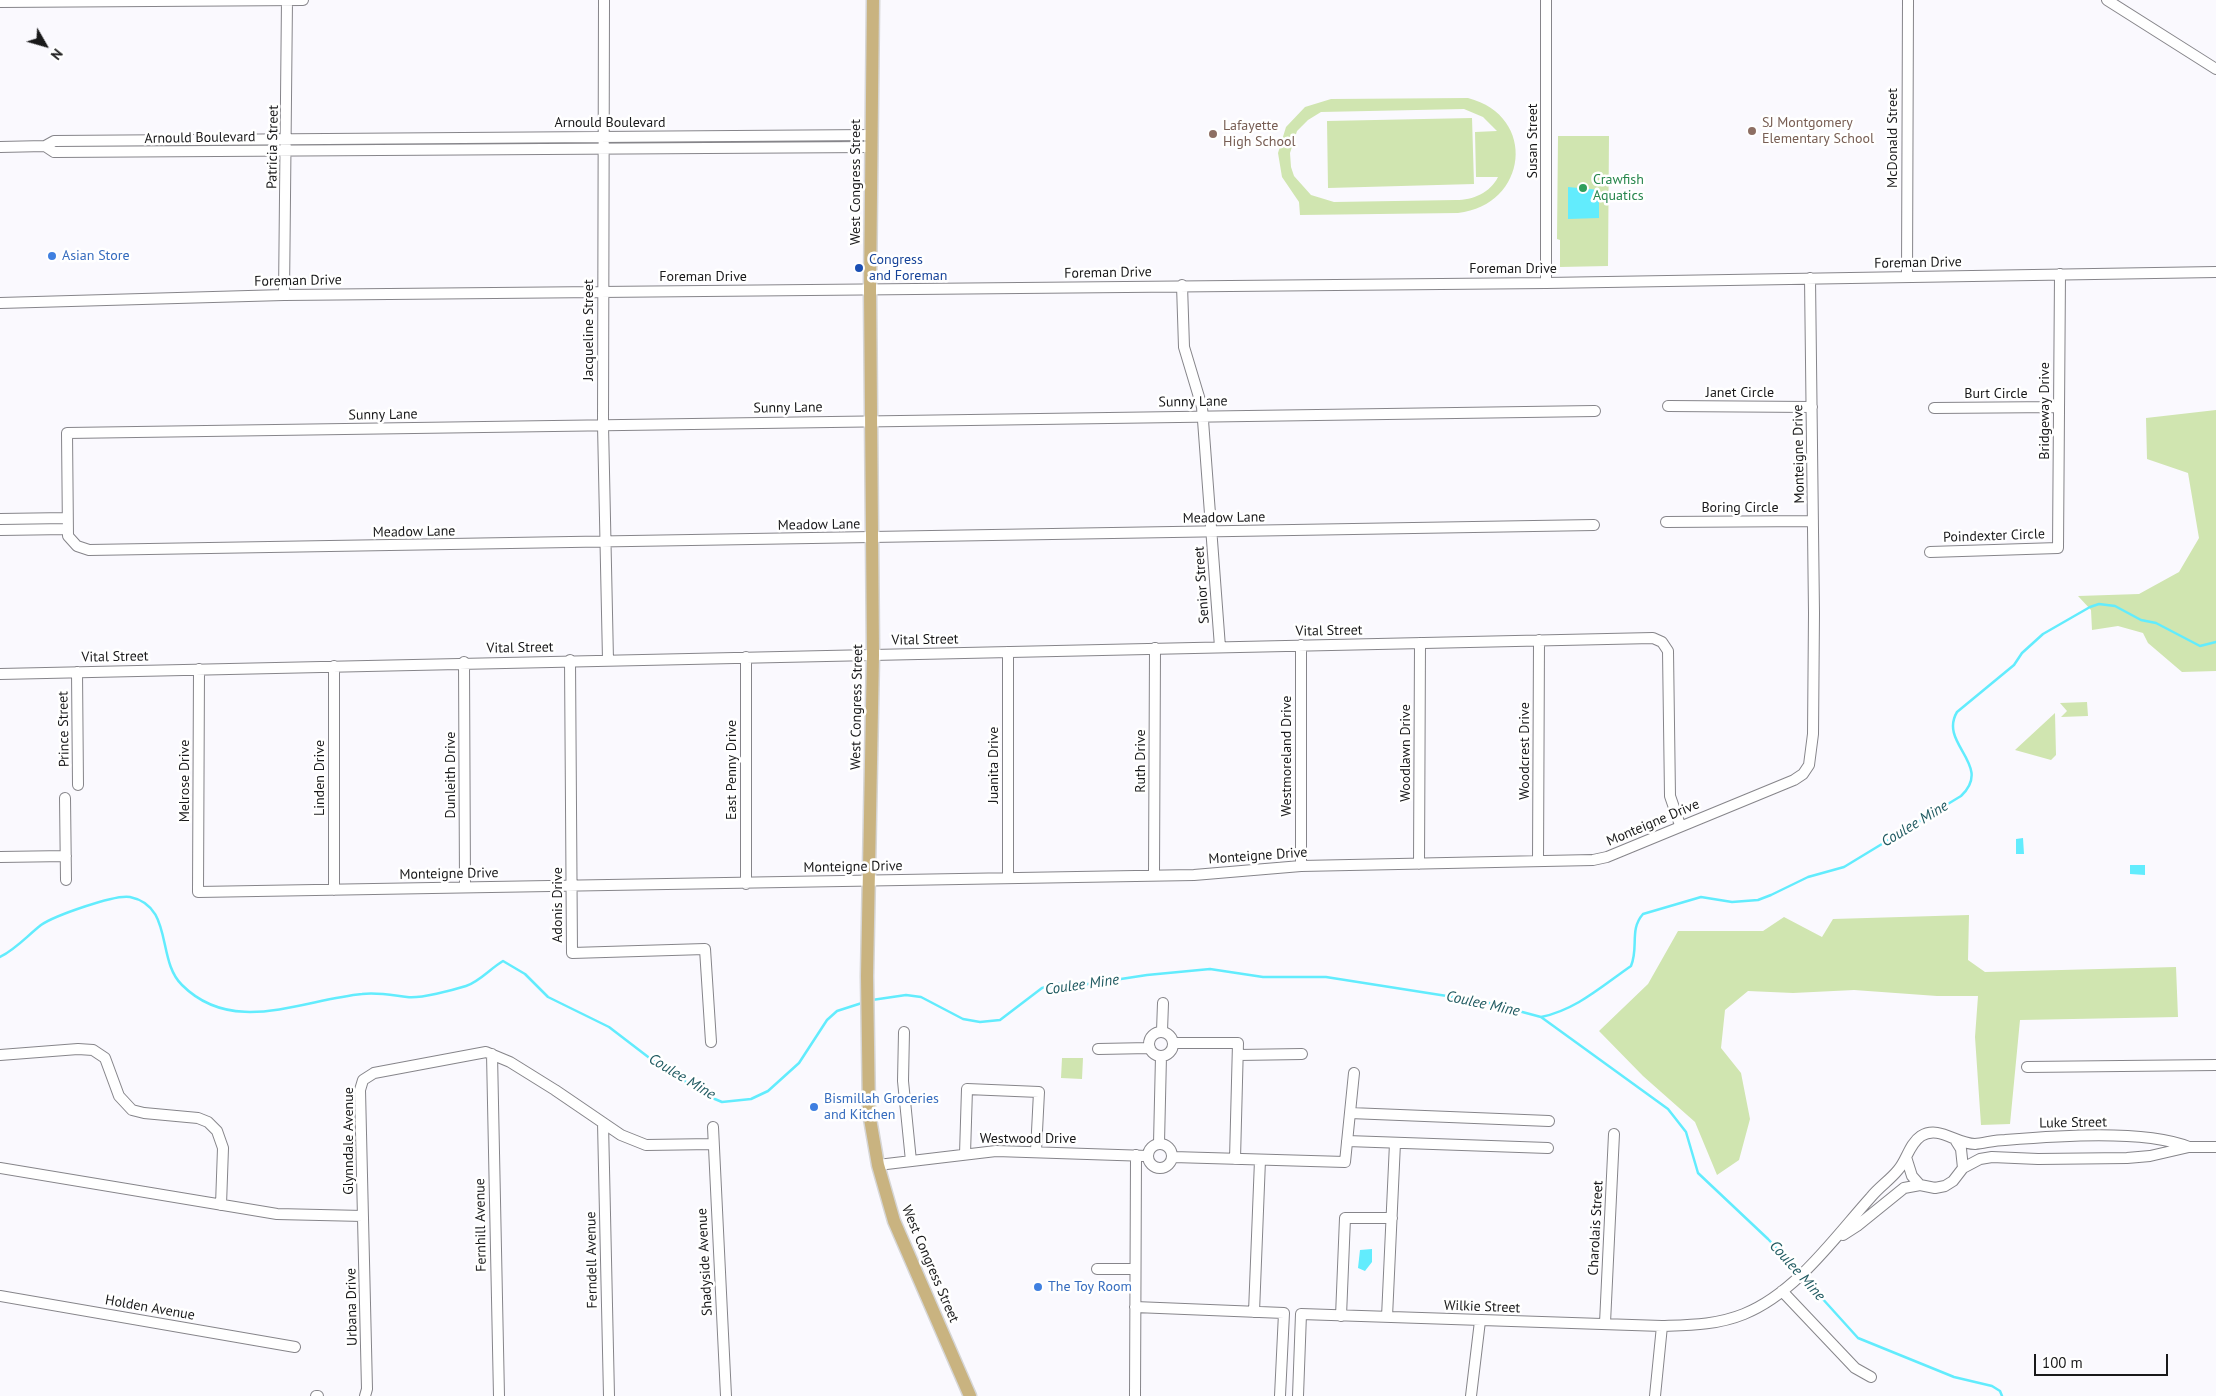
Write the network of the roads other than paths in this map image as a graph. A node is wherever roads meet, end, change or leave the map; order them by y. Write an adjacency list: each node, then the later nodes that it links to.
1 (287, 0): 2 (street); 8 (street); 16 (street, Patricia Street)
2 (303, 0)
3 (604, 0): 13 (street, Jacqueline Street)
4 (873, 0): 18 (main road, West Congress Street)
5 (1546, 0): 33 (street, Susan Street)
6 (1908, 0): 31 (street, McDonald Street)
7 (2111, 1): 9 (street)
8 (0, 2)
9 (2216, 69)
10 (700, 136): 11 (street, Arnould Boulevard); 13 (street, Arnould Boulevard); 24 (street)
11 (768, 136): 12 (street, Arnould Boulevard); 21 (street)
12 (797, 136): 18 (street, Arnould Boulevard); 22 (street)
13 (604, 137): 15 (street, Arnould Boulevard); 23 (street, Jacqueline Street)
14 (398, 138): 15 (street, Arnould Boulevard); 17 (street, Arnould Boulevard); 27 (street)
15 (520, 138): 25 (street)
16 (287, 139): 17 (street, Arnould Boulevard); 20 (street, Arnould Boulevard); 28 (street, Patricia Street)
17 (357, 139): 26 (street)
18 (871, 141): 22 (street, Arnould Boulevard); 35 (main road, West Congress Street)
19 (0, 146): 20 (street, Arnould Boulevard)
20 (45, 146): 28 (street, Arnould Boulevard)
21 (768, 147): 22 (street, Arnould Boulevard); 24 (street, Arnould Boulevard)
22 (797, 147)
23 (603, 148): 24 (street, Arnould Boulevard); 25 (street, Arnould Boulevard); 36 (street, Jacqueline Street)
24 (700, 148)
25 (520, 149): 27 (street, Arnould Boulevard)
26 (358, 150): 27 (street, Arnould Boulevard); 28 (street, Arnould Boulevard)
27 (398, 150)
28 (287, 151): 37 (street, Patricia Street)
29 (2216, 272): 30 (street, Foreman Drive)
30 (2060, 274): 31 (street, Foreman Drive); 41 (street, Bridgeway Drive)
31 (1907, 276): 32 (street, Foreman Drive)
32 (1810, 278): 33 (street, Foreman Drive); 40 (street, Monteigne Drive)
33 (1546, 283): 34 (street, Foreman Drive)
34 (1182, 285): 35 (street, Foreman Drive); 44 (street, Senior Street)
35 (870, 290): 36 (street, Foreman Drive); 45 (main road, West Congress Street)
36 (603, 292): 37 (street, Foreman Drive); 46 (street, Jacqueline Street)
37 (284, 294): 38 (street, Foreman Drive)
38 (0, 303)
39 (1668, 406): 40 (street, Janet Circle)
40 (1812, 407): 49 (street, Monteigne Drive)
41 (2058, 407): 42 (street, Burt Circle); 57 (street, Bridgeway Drive)
42 (1934, 408)
43 (1595, 411): 44 (street, Sunny Lane)
44 (1203, 416): 45 (street, Sunny Lane); 54 (street, Senior Street)
45 (873, 420): 46 (street, Sunny Lane); 55 (main road, West Congress Street)
46 (603, 425): 47 (street, Sunny Lane); 56 (street, Jacqueline Street)
47 (67, 518): 48 (street); 52 (street)
48 (0, 519)
49 (1813, 521): 50 (street, Boring Circle); 76 (street, Monteigne Drive)
50 (1666, 522)
51 (1594, 525): 54 (street, Meadow Lane)
52 (67, 529): 53 (street); 56 (street, Meadow Lane)
53 (0, 530)
54 (1212, 532): 55 (street, Meadow Lane); 62 (street, Senior Street)
55 (873, 538): 56 (street, Meadow Lane); 65 (main road, West Congress Street)
56 (605, 542): 68 (street, Jacqueline Street)
57 (2058, 548): 58 (street, Poindexter Circle)
58 (1930, 552)
59 (1540, 640): 60 (street, Vital Street); 76 (street, Vital Street); 79 (street, Woodcrest Drive)
60 (1420, 643): 61 (street, Vital Street); 80 (street, Woodlawn Drive)
61 (1301, 645): 62 (street, Vital Street); 81 (street, Westmoreland Drive)
62 (1220, 647): 63 (street, Vital Street)
63 (1155, 648): 64 (street, Vital Street); 82 (street, Ruth Drive)
64 (1008, 652): 65 (street, Vital Street); 83 (street, Juanita Drive)
65 (873, 655): 66 (street, Vital Street); 85 (main road, West Congress Street)
66 (746, 657): 68 (street, Vital Street); 86 (street, East Penny Drive)
67 (570, 660): 68 (street, Vital Street); 69 (street, Vital Street); 87 (street, Adonis Drive)
68 (608, 660)
69 (464, 662): 70 (street, Vital Street); 88 (street, Dunleith Drive)
70 (334, 666): 71 (street, Vital Street); 89 (street, Linden Drive)
71 (199, 669): 72 (street, Vital Street); 90 (street, Melrose Drive)
72 (77, 672): 73 (street, Vital Street); 74 (street, Prince Street)
73 (0, 674)
74 (78, 786)
75 (65, 798): 77 (street)
76 (1680, 825): 79 (street, Monteigne Drive)
77 (66, 856): 78 (street); 84 (street)
78 (0, 857)
79 (1538, 861): 80 (street, Monteigne Drive)
80 (1419, 864): 81 (street, Monteigne Drive)
81 (1301, 866): 82 (street, Monteigne Drive)
82 (1154, 874): 83 (street, Monteigne Drive)
83 (1008, 878): 85 (street, Monteigne Drive)
84 (66, 880)
85 (868, 880): 86 (street, Monteigne Drive); 128 (main road, West Congress Street)
86 (746, 884): 87 (street, Monteigne Drive)
87 (571, 886): 88 (street, Monteigne Drive); 94 (street, Adonis Drive)
88 (465, 887): 89 (street, Monteigne Drive)
89 (334, 890): 90 (street, Monteigne Drive)
90 (198, 892)
91 (1163, 1003): 92 (street)
92 (1162, 1031): 95 (street); 96 (street)
93 (904, 1032): 127 (street)
94 (711, 1042)
95 (1173, 1043): 101 (street); 102 (street)
96 (1150, 1048): 97 (street); 102 (street)
97 (1098, 1049)
98 (0, 1054): 132 (street)
99 (492, 1054): 108 (street); 133 (street, Glynndale Avenue); 152 (street, Fernhill Avenue)
100 (1302, 1054): 101 (street)
101 (1238, 1055): 125 (street)
102 (1161, 1056): 113 (street)
103 (2216, 1064): 104 (street)
104 (2027, 1067)
105 (1354, 1073): 106 (street)
106 (1350, 1113): 107 (street); 111 (street)
107 (1549, 1121)
108 (603, 1123): 115 (street); 153 (street, Ferndell Avenue)
109 (713, 1127): 115 (street, Shadyside Avenue)
110 (1614, 1134): 145 (street, Charolais Street)
111 (1348, 1141): 114 (street); 126 (street)
112 (1956, 1141): 116 (street, Luke Street); 124 (street, Luke Street); 130 (street)
113 (1160, 1143): 122 (street); 123 (street)
114 (1395, 1143): 118 (street); 134 (street)
115 (713, 1144): 154 (street, Shadyside Avenue)
116 (2189, 1147): 117 (street, Luke Street); 130 (street, Luke Street)
117 (2216, 1147)
118 (1548, 1148)
119 (1036, 1151): 120 (street, Westwood Drive); 120 (street); 121 (street, Westwood Drive)
120 (966, 1154): 127 (street, Westwood Drive)
121 (1136, 1155): 122 (street, Westwood Drive); 137 (street)
122 (1148, 1156): 123 (street)
123 (1173, 1157): 125 (street)
124 (1906, 1158): 131 (street); 135 (street, Luke Street)
125 (1235, 1159): 126 (street)
126 (1260, 1160): 141 (street)
127 (911, 1161): 128 (street, Westwood Drive)
128 (878, 1165): 155 (main road, West Congress Street)
129 (0, 1168): 132 (street)
130 (1963, 1168): 131 (street, Luke Street)
131 (1920, 1185): 135 (street, Luke Street)
132 (221, 1204): 133 (street)
133 (363, 1216): 151 (street, Urbana Drive)
134 (1392, 1218): 142 (street); 143 (street)
135 (1837, 1238): 138 (street, Luke Street)
136 (1098, 1269): 137 (street)
137 (1136, 1269): 140 (street)
138 (1786, 1287): 146 (street, Luke Street); 150 (street)
139 (0, 1296): 147 (street, Holden Avenue)
140 (1135, 1307): 141 (street); 156 (street)
141 (1254, 1312): 148 (street)
142 (1341, 1316): 143 (street, Wilkie Street); 149 (street, Wilkie Street)
143 (1387, 1318): 144 (street, Wilkie Street)
144 (1480, 1321): 145 (street, Wilkie Street); 159 (street)
145 (1605, 1324): 146 (street, Wilkie Street)
146 (1662, 1326): 160 (street)
147 (295, 1347)
148 (1282, 1356): 149 (street); 157 (street)
149 (1300, 1357): 158 (street)
150 (1870, 1378)
151 (366, 1392)
152 (499, 1396)
153 (609, 1396)
154 (726, 1396)
155 (970, 1396)
156 (1135, 1396)
157 (1280, 1396)
158 (1298, 1396)
159 (1472, 1396)
160 (1655, 1396)

